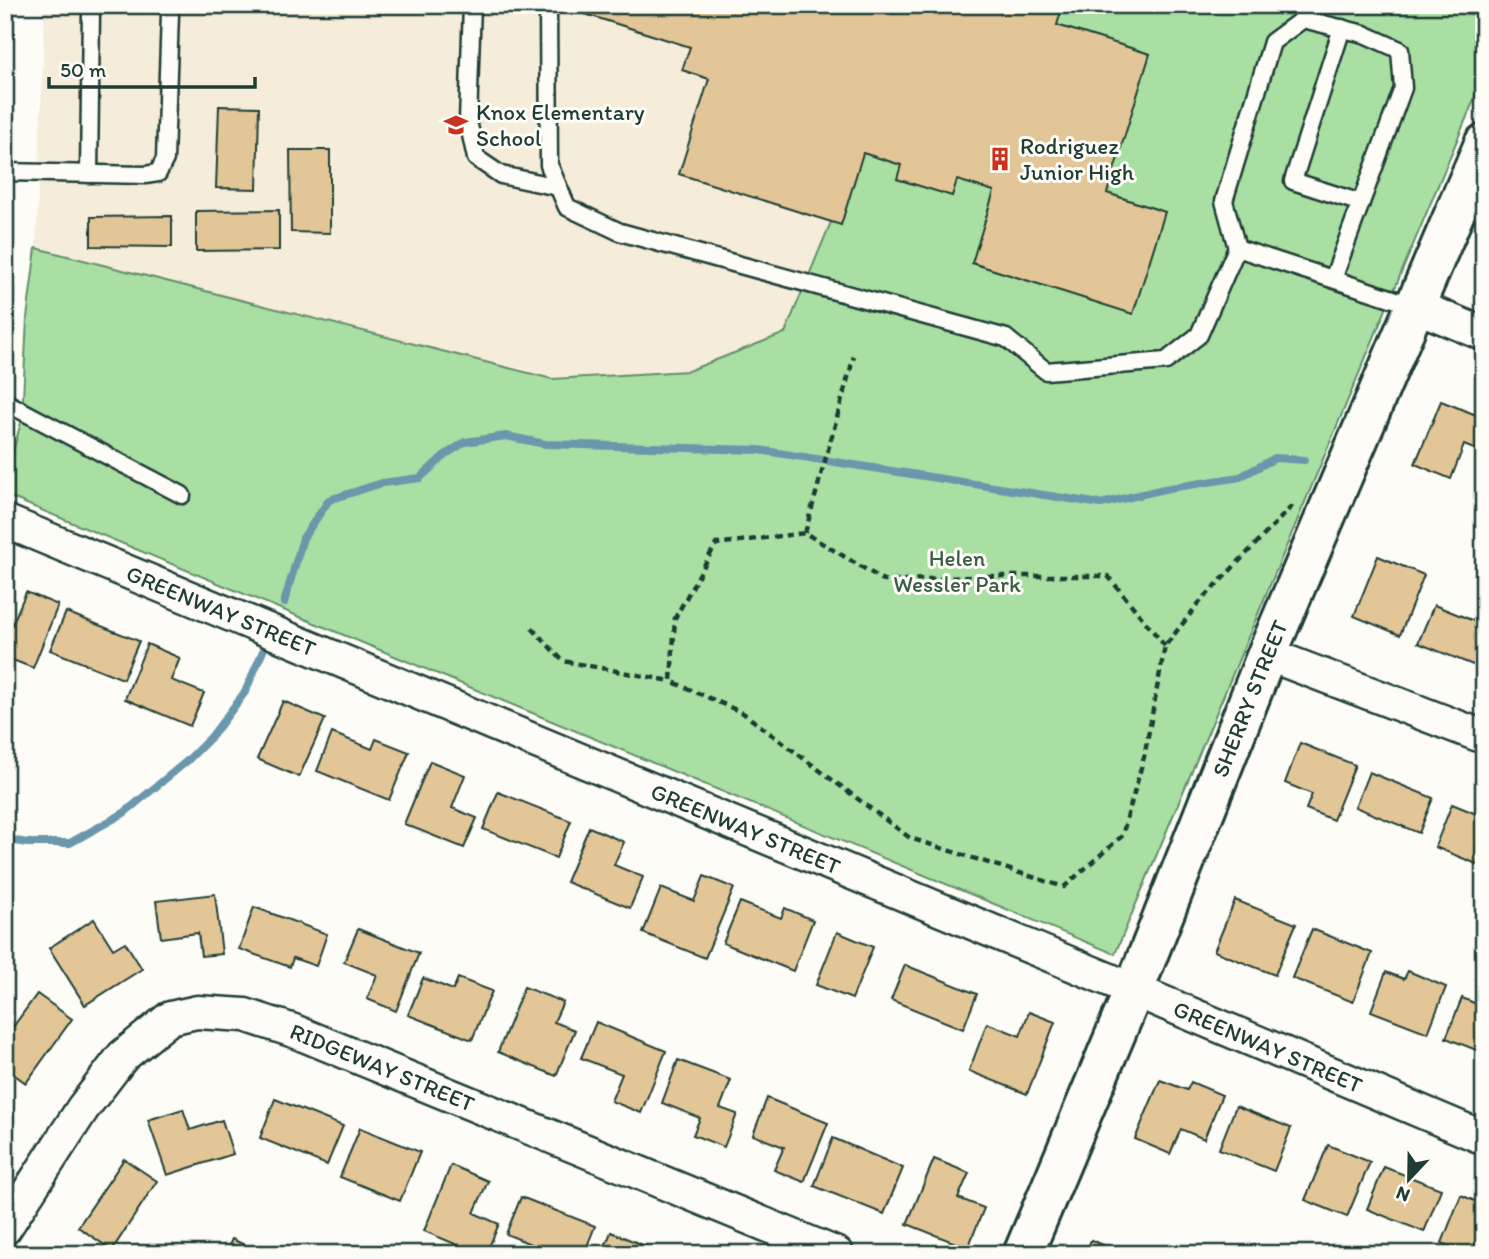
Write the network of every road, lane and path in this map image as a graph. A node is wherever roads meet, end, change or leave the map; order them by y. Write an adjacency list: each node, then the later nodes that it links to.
1 (93, 5): 8 (lane)
2 (167, 5): 8 (lane)
3 (472, 5): 9 (lane)
4 (548, 5): 9 (lane)
5 (1342, 28): 10 (lane); 10 (lane); 11 (lane)
6 (1484, 144): 13 (street, SHERRY STREET)
7 (5, 172): 8 (lane)
8 (89, 174)
9 (558, 187): 11 (lane)
10 (1361, 203): 12 (lane)
11 (1237, 248): 12 (lane)
12 (1333, 279): 13 (lane)
13 (1415, 306): 14 (street); 23 (street, SHERRY STREET)
14 (1484, 334)
15 (854, 356): 20 (path)
16 (5, 402): 17 (lane)
17 (182, 495)
18 (1295, 503): 22 (path)
19 (5, 521): 26 (street, GREENWAY STREET)
20 (804, 533): 22 (path); 24 (path)
21 (532, 628): 24 (path)
22 (1165, 646): 24 (path)
23 (1268, 654): 25 (street); 26 (street, SHERRY STREET)
24 (671, 681)
25 (1484, 737)
26 (1134, 990): 27 (street, GREENWAY STREET); 30 (street, SHERRY STREET)
27 (1484, 1138)
28 (5, 1228): 29 (street, RIDGEWAY STREET)
29 (836, 1254)
30 (1023, 1254)

